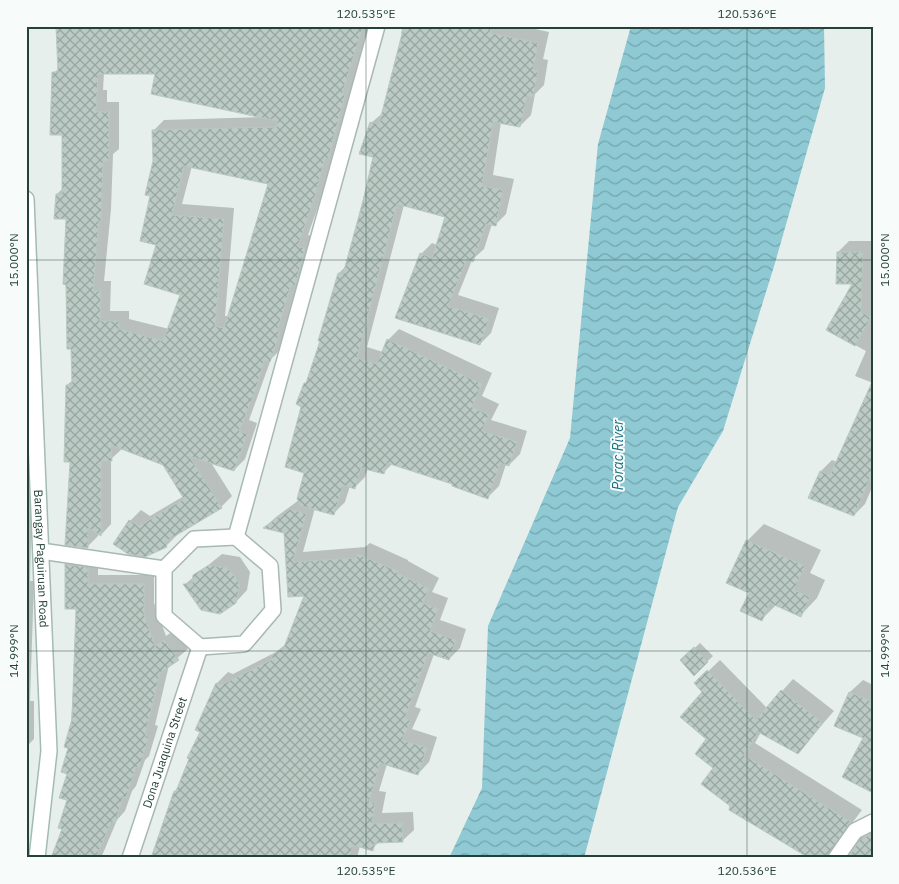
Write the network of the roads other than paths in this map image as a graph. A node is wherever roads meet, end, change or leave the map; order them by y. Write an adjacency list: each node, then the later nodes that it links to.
1 (377, 26): 3 (street)
2 (26, 199): 4 (street, Barangay Paguiruan Road)
3 (236, 537): 5 (street); 6 (street)
4 (41, 551): 5 (street); 8 (street, Barangay Paguiruan Road)
5 (164, 569): 6 (street)
6 (200, 647): 9 (street, Dona Juaquina Street)
7 (873, 822): 10 (street)
8 (37, 858)
9 (130, 858)
10 (836, 858)

